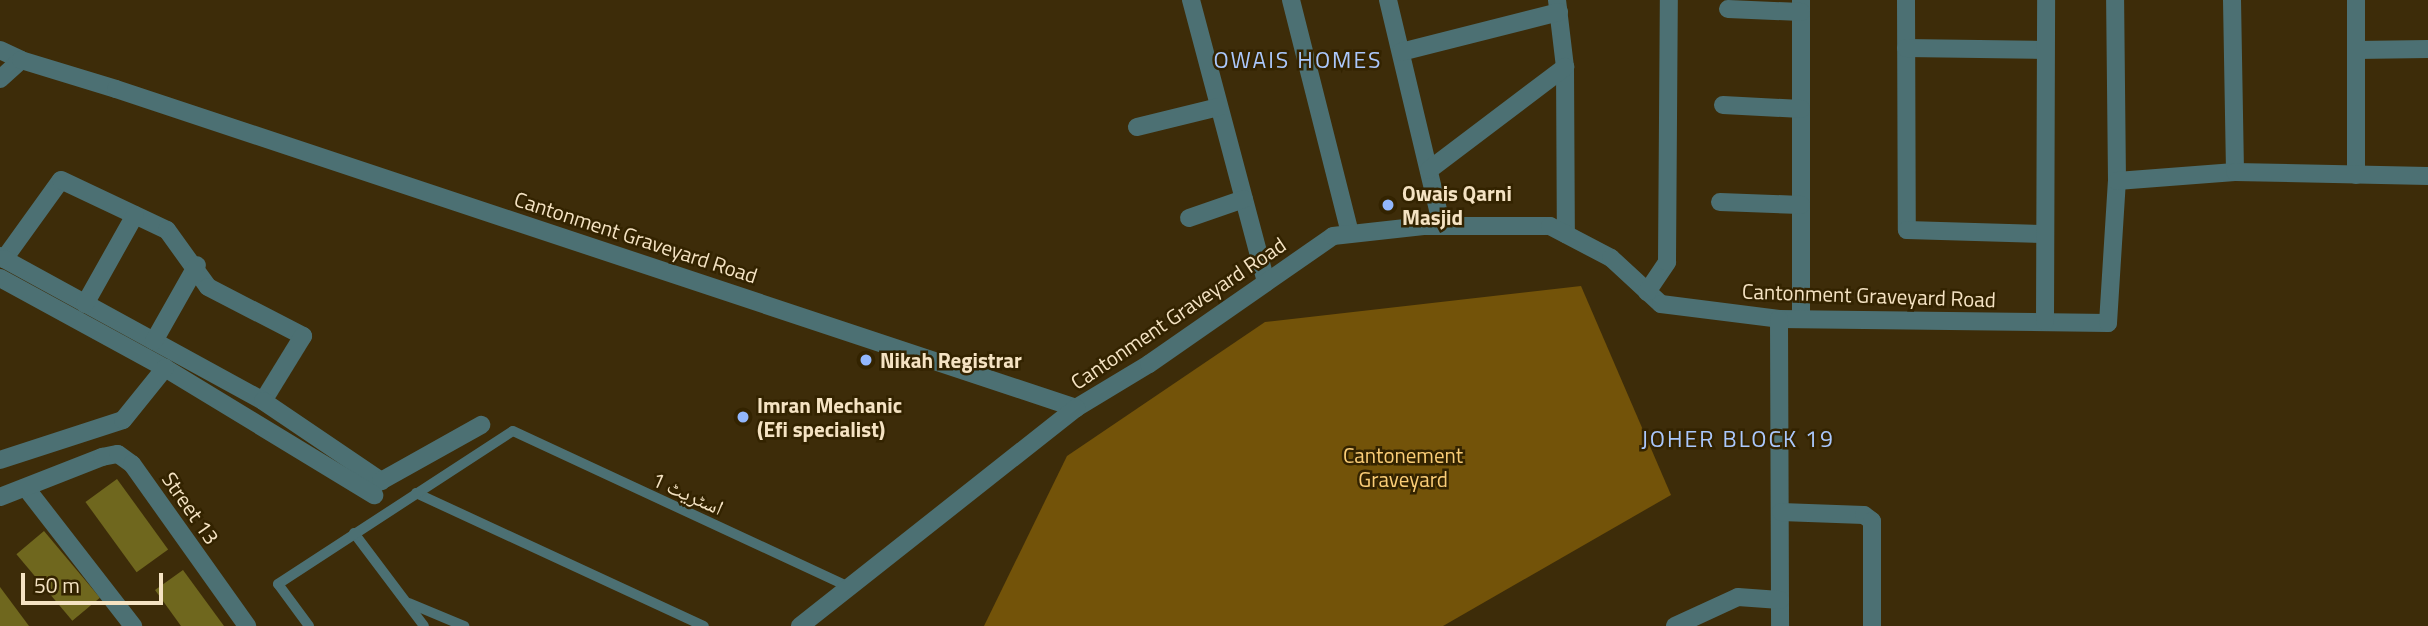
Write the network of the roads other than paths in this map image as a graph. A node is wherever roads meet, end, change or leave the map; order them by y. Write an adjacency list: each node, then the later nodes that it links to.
1 (1191, 0): 23 (street)
2 (1291, 0): 37 (street)
3 (1388, 0): 18 (street)
4 (1669, 0): 44 (street)
5 (1906, 0): 13 (street)
6 (2046, 0): 16 (street)
7 (2115, 0): 30 (street)
8 (2232, 0): 27 (street)
9 (2356, 0): 17 (street)
10 (1558, 6): 18 (street); 20 (street)
11 (1801, 6): 12 (street); 24 (street)
12 (1728, 9)
13 (1906, 48): 16 (street); 39 (street)
14 (2428, 49): 17 (street)
15 (0, 50): 19 (street, Cantonment Graveyard Road)
16 (2045, 50): 39 (street)
17 (2356, 50): 28 (street)
18 (1401, 52): 26 (street)
19 (20, 60): 21 (street); 52 (street, Cantonment Graveyard Road)
20 (1565, 67): 26 (street); 38 (street)
21 (0, 79)
22 (1723, 105): 24 (street)
23 (1219, 107): 25 (street); 31 (street)
24 (1801, 109): 33 (street)
25 (1137, 127)
26 (1429, 170): 36 (street)
27 (2235, 172): 28 (street); 30 (street)
28 (2356, 175): 29 (street)
29 (2428, 176)
30 (2118, 181): 48 (street, Cantonment Graveyard Road)
31 (1244, 199): 35 (street); 43 (street)
32 (1720, 202): 33 (street)
33 (1801, 205): 47 (street)
34 (135, 215): 40 (street); 41 (street); 45 (street)
35 (1189, 218)
36 (1442, 226): 37 (street, Cantonment Graveyard Road); 38 (street, Cantonment Graveyard Road)
37 (1350, 234): 43 (street, Cantonment Graveyard Road)
38 (1566, 234): 44 (street, Cantonment Graveyard Road)
39 (2045, 234): 48 (street)
40 (2, 258): 45 (street)
41 (197, 265): 49 (street); 51 (street)
42 (0, 278): 50 (street)
43 (1266, 282): 52 (street, Cantonment Graveyard Road)
44 (1647, 292): 46 (street, Cantonment Graveyard Road)
45 (85, 304): 49 (street)
46 (1779, 319): 47 (street, Cantonment Graveyard Road); 59 (street)
47 (1801, 319): 48 (street, Cantonment Graveyard Road)
48 (2045, 322)
49 (154, 341): 51 (street)
50 (165, 368): 54 (street); 57 (street)
51 (263, 401): 53 (street)
52 (1076, 408): 61 (street)
53 (481, 425)
54 (0, 460)
55 (26, 488): 58 (street); 64 (street); 65 (street, Street 13)
56 (416, 493): 60 (lane); 61 (lane, اسٹریٹ 1); 69 (lane)
57 (374, 495)
58 (0, 497)
59 (1781, 512): 62 (street); 73 (street)
60 (354, 533): 63 (lane); 66 (lane)
61 (849, 587): 70 (street)
62 (1780, 600): 71 (street); 72 (street)
63 (407, 602): 67 (lane); 68 (lane)
64 (133, 626)
65 (247, 626)
66 (309, 626)
67 (424, 626)
68 (464, 626)
69 (704, 626)
70 (800, 626)
71 (1675, 626)
72 (1780, 626)
73 (1872, 626)

